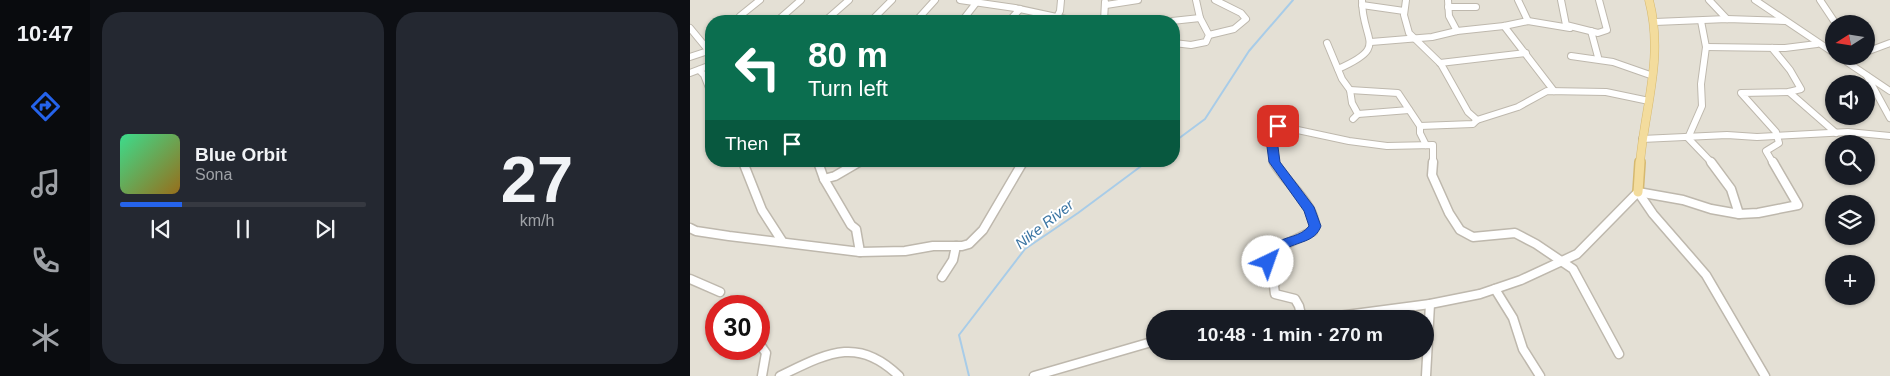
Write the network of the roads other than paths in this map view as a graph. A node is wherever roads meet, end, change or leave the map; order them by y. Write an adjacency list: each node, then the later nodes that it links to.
1 (760, 0): 28 (street)
2 (792, 0): 20 (street)
3 (849, 0): 30 (street)
4 (892, 0): 31 (street)
5 (935, 0): 32 (street)
6 (960, 0): 21 (street)
7 (1061, 0): 36 (street)
8 (1138, 0): 22 (street)
9 (1196, 0): 39 (street)
10 (1215, 0): 51 (street)
11 (1406, 0): 27 (street)
12 (1448, 0): 24 (street)
13 (1518, 0): 42 (street)
14 (1562, 0): 48 (street)
15 (1599, 0): 49 (street)
16 (1649, 0): 45 (main road)
17 (1708, 0): 40 (street)
18 (1755, 0): 44 (street)
19 (1820, 0): 38 (street)
20 (800, 1): 29 (street)
21 (973, 2): 26 (street); 33 (street)
22 (1105, 2): 37 (street)
23 (1362, 2): 27 (street); 53 (street)
24 (1448, 7): 25 (street); 50 (street)
25 (1476, 7)
26 (1020, 9): 34 (street); 35 (street)
27 (1404, 11): 52 (street)
28 (741, 15)
29 (784, 15)
30 (832, 15)
31 (877, 15)
32 (921, 15)
33 (965, 15)
34 (1014, 15)
35 (1042, 15)
36 (1057, 15)
37 (1104, 15)
38 (1830, 15)
39 (1200, 18): 41 (street); 51 (street)
40 (1727, 19): 43 (street); 44 (street)
41 (1180, 20)
42 (1528, 21): 46 (street); 48 (street)
43 (1701, 21): 45 (street); 59 (street)
44 (1785, 21): 56 (street)
45 (1655, 22): 75 (main road)
46 (1504, 26): 50 (street); 64 (street)
47 (690, 28): 58 (street)
48 (1570, 28): 49 (street)
49 (1591, 30): 67 (street)
50 (1457, 31): 52 (street)
51 (1209, 35): 55 (street)
52 (1414, 38): 53 (street); 68 (street)
53 (1371, 42): 71 (street)
54 (1327, 43): 71 (street)
55 (1180, 44)
56 (1817, 44): 60 (street); 61 (street)
57 (1890, 44): 62 (street)
58 (705, 45)
59 (1706, 46): 60 (street); 91 (street)
60 (1772, 48): 82 (street)
61 (1825, 49)
62 (1875, 49)
63 (705, 52): 66 (street)
64 (1526, 53): 68 (street); 80 (street)
65 (1571, 56): 67 (street)
66 (690, 57)
67 (1598, 57): 75 (street)
68 (1440, 63): 86 (street)
69 (1850, 65): 74 (street)
70 (705, 68): 72 (street)
71 (1338, 69): 79 (street)
72 (699, 70): 73 (street); 76 (street)
73 (690, 73)
74 (1866, 75)
75 (1653, 76): 83 (main road)
76 (705, 77)
77 (1875, 81): 78 (street)
78 (1888, 88)
79 (1350, 90): 84 (street); 84 (street)
80 (1554, 91): 83 (street); 86 (street)
81 (1875, 91): 85 (street)
82 (1788, 92): 88 (street); 89 (street)
83 (1649, 101): 92 (main road)
84 (1409, 110): 87 (street)
85 (1890, 118)
86 (1477, 120): 87 (street)
87 (1420, 126): 93 (street)
88 (1836, 132): 89 (street); 90 (street)
89 (1776, 136): 91 (street); 100 (street)
90 (1890, 136)
91 (1688, 138): 92 (street); 100 (street)
92 (1642, 139): 99 (main road)
93 (1426, 145): 105 (street); 111 (street)
94 (745, 167): 102 (street)
95 (820, 167): 98 (street)
96 (850, 167): 98 (street)
97 (1020, 167): 103 (street)
98 (824, 178): 104 (street)
99 (1638, 192): 100 (street); 105 (street); 122 (street)
100 (1738, 214)
101 (690, 228): 102 (street)
102 (782, 241): 104 (street)
103 (956, 246): 104 (street); 106 (street)
104 (860, 252)
105 (1564, 262): 108 (street); 114 (street)
106 (942, 276)
107 (690, 279): 109 (street)
108 (1495, 289): 110 (street); 121 (street)
109 (720, 292)
110 (1430, 304): 112 (street); 120 (street)
111 (1300, 310)
112 (1384, 310)
113 (1146, 344): 119 (street)
114 (1619, 354)
115 (765, 360): 116 (street)
116 (762, 376)
117 (780, 376): 118 (street)
118 (899, 376)
119 (1034, 376)
120 (1426, 376)
121 (1540, 376)
122 (1765, 376)

